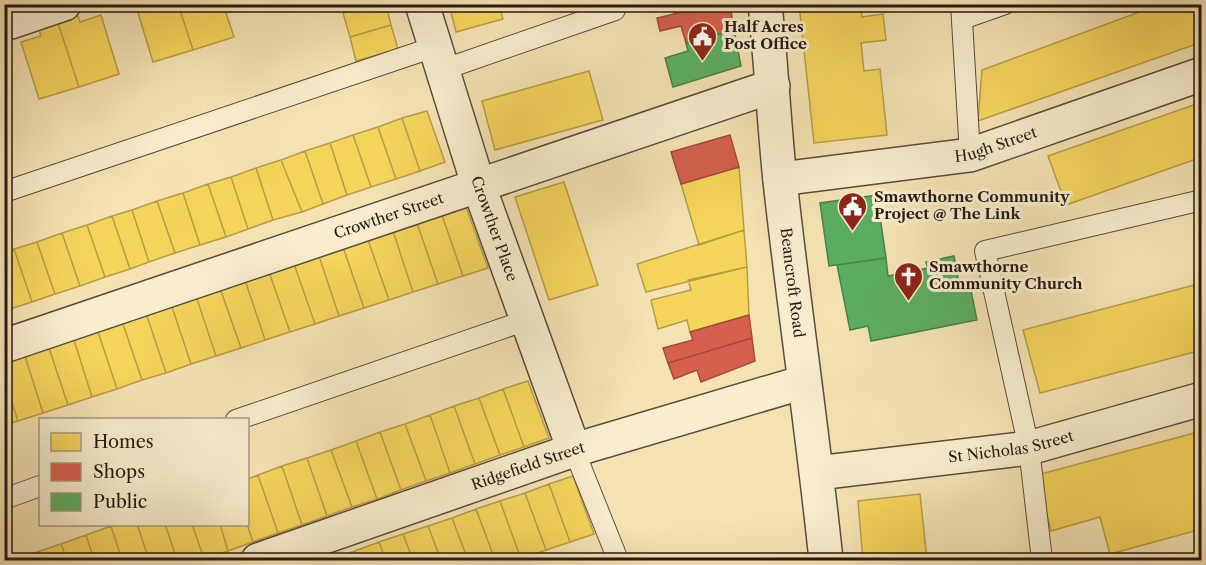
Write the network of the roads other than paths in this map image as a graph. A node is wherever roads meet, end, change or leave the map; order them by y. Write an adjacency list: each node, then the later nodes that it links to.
1 (64, 4): 7 (street)
2 (422, 4): 8 (street, Crowther Place)
3 (613, 4): 8 (lane)
4 (765, 4): 10 (street, Beancroft Road)
5 (1005, 4): 6 (lane)
6 (961, 12): 11 (lane)
7 (11, 22)
8 (438, 59): 13 (street, Crowther Place); 14 (lane)
9 (1202, 74): 11 (street, Hugh Street)
10 (773, 86): 12 (street, Beancroft Road); 13 (street, Crowther Street)
11 (970, 155): 12 (street, Hugh Street)
12 (780, 179): 18 (street, Beancroft Road)
13 (478, 184): 16 (street, Crowther Place); 17 (street, Crowther Street)
14 (4, 192)
15 (1202, 200): 21 (lane)
16 (527, 320): 20 (lane); 22 (street, Crowther Place)
17 (4, 346)
18 (804, 382): 22 (street, Ridgefield Street); 23 (street, Beancroft Road)
19 (1202, 399): 21 (street, St Nicholas Street)
20 (242, 418)
21 (1029, 448): 23 (street, St Nicholas Street); 29 (lane)
22 (574, 450): 26 (street, Ridgefield Street); 27 (lane)
23 (817, 473): 28 (street, Beancroft Road)
24 (39, 486): 25 (lane)
25 (4, 498)
26 (258, 561)
27 (618, 561)
28 (826, 561)
29 (1042, 561)

